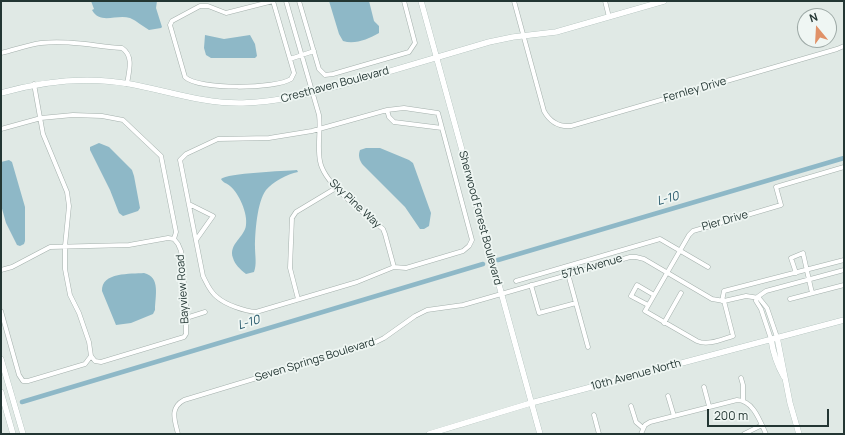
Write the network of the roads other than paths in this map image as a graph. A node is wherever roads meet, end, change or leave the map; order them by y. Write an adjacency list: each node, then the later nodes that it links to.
1 (286, 1): 13 (street, Sky Pine Way)
2 (299, 1): 11 (street)
3 (404, 1): 11 (street)
4 (421, 1): 14 (street, Sherwood Forest Boulevard)
5 (514, 1): 9 (street)
6 (605, 1): 8 (street)
7 (664, 1): 8 (street, Cresthaven Boulevard)
8 (609, 17): 9 (street, Cresthaven Boulevard)
9 (524, 36): 10 (street, Fernley Drive); 14 (street, Cresthaven Boulevard)
10 (844, 46)
11 (314, 52): 13 (street)
12 (1, 53): 17 (street)
13 (302, 56): 15 (street); 19 (street, Sky Pine Way)
14 (437, 57): 19 (street, Cresthaven Boulevard); 47 (street, Sherwood Forest Boulevard)
15 (290, 59): 15 (street)
16 (34, 84): 17 (street, Cresthaven Boulevard); 18 (street, Cresthaven Boulevard); 21 (street)
17 (127, 84): 19 (street, Cresthaven Boulevard)
18 (1, 93)
19 (313, 93): 22 (street, Sky Pine Way)
20 (387, 110): 22 (street); 23 (street); 23 (street)
21 (41, 118): 24 (street); 28 (street); 30 (street)
22 (320, 128): 26 (street, Sky Pine Way); 27 (street)
23 (442, 128): 33 (street)
24 (1, 129)
25 (844, 167): 31 (street, Pier Drive)
26 (336, 188): 33 (street, Sky Pine Way); 50 (street)
27 (189, 204): 29 (street); 29 (street)
28 (174, 239): 30 (street); 57 (street, Bayview Road)
29 (196, 240): 50 (street)
30 (65, 246): 35 (street); 63 (street)
31 (680, 251): 34 (street); 38 (street, Pier Drive); 42 (street)
32 (844, 260): 36 (street)
33 (394, 267): 50 (street)
34 (708, 267)
35 (1, 270)
36 (806, 270): 39 (street); 39 (street); 41 (street)
37 (844, 270): 41 (street)
38 (667, 273): 40 (street, 57th Avenue); 48 (street, Pier Drive); 52 (street, 57th Avenue)
39 (796, 273): 52 (street)
40 (568, 274): 44 (street, 57th Avenue); 53 (street)
41 (809, 279): 46 (street); 49 (street)
42 (516, 281)
43 (844, 284): 46 (street)
44 (531, 285): 47 (street, 57th Avenue); 53 (street)
45 (681, 293): 59 (street)
46 (812, 293): 51 (street)
47 (501, 294): 71 (street, Sherwood Forest Boulevard); 80 (street, Seven Springs Boulevard)
48 (654, 295): 54 (street, Pier Drive); 54 (street)
49 (756, 298): 52 (street); 60 (street); 61 (street)
50 (298, 299)
51 (790, 299)
52 (723, 301): 59 (street)
53 (576, 303): 62 (street)
54 (648, 306): 59 (street)
55 (1, 311): 63 (street)
56 (205, 312): 57 (street)
57 (186, 318): 63 (street, Bayview Road)
58 (844, 320): 60 (street, 10th Avenue North)
59 (664, 323)
60 (777, 337): 61 (street, 10th Avenue North); 66 (street)
61 (770, 339): 66 (street); 71 (street, 10th Avenue North)
62 (588, 347)
63 (91, 356)
64 (1, 359): 79 (street)
65 (742, 378): 70 (street)
66 (786, 380): 87 (street)
67 (704, 387): 73 (street)
68 (1, 392): 78 (street)
69 (668, 396): 75 (street)
70 (743, 400): 73 (street); 76 (street)
71 (531, 403): 81 (street, 10th Avenue North); 82 (street, Sherwood Forest Boulevard)
72 (631, 406): 77 (street)
73 (709, 406): 75 (street)
74 (594, 415): 83 (street)
75 (674, 416): 77 (street)
76 (762, 425): 85 (street); 86 (street)
77 (643, 428): 84 (street)
78 (13, 434)
79 (22, 434)
80 (178, 434)
81 (429, 434)
82 (540, 434)
83 (599, 434)
84 (641, 434)
85 (744, 434)
86 (766, 434)
87 (799, 434)

